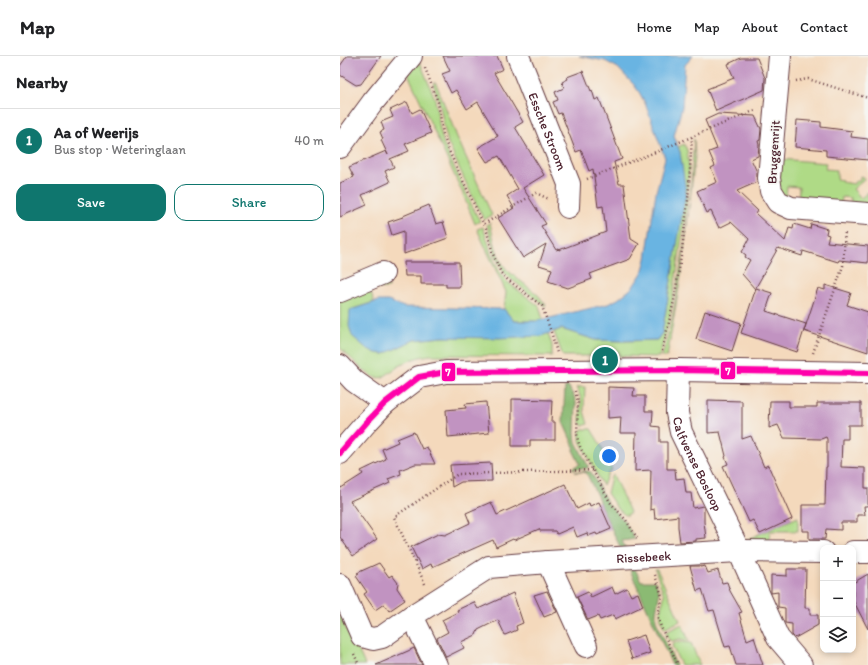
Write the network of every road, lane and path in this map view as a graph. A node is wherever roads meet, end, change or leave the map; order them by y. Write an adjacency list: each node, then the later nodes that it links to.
1 (518, 56): 9 (street, Essche Stroom)
2 (780, 56): 4 (street, Bruggenrijt)
3 (417, 59): 8 (street); 13 (path)
4 (778, 79): 5 (path); 6 (street, Bruggenrijt)
5 (868, 98)
6 (776, 101): 7 (path); 11 (street, Bruggenrijt)
7 (692, 136): 9 (path); 18 (path)
8 (340, 147)
9 (569, 184): 10 (street, Essche Stroom)
10 (568, 207): 13 (path)
11 (846, 212): 12 (street, Bruggenrijt); 20 (path)
12 (868, 214)
13 (484, 224): 16 (path)
14 (382, 273): 15 (street)
15 (340, 291)
16 (552, 335)
17 (340, 366): 22 (street)
18 (668, 370): 19 (street); 20 (street); 25 (street, Calfvense Bosloop)
19 (570, 371): 22 (street); 24 (path)
20 (806, 372): 21 (street)
21 (868, 373)
22 (385, 403): 23 (street)
23 (340, 453)
24 (593, 470): 29 (path); 32 (path)
25 (739, 551): 26 (street); 29 (street, Rissebeek); 37 (street, Calfvense Bosloop)
26 (820, 552)
27 (856, 552): 28 (street)
28 (868, 552)
29 (647, 557): 30 (street, Rissebeek); 36 (path)
30 (548, 562): 32 (street, Rissebeek); 34 (street)
31 (340, 585): 33 (street, Rissebeek)
32 (434, 602): 33 (street, Rissebeek)
33 (412, 616): 35 (street)
34 (586, 646)
35 (436, 665)
36 (678, 665)
37 (801, 665)

